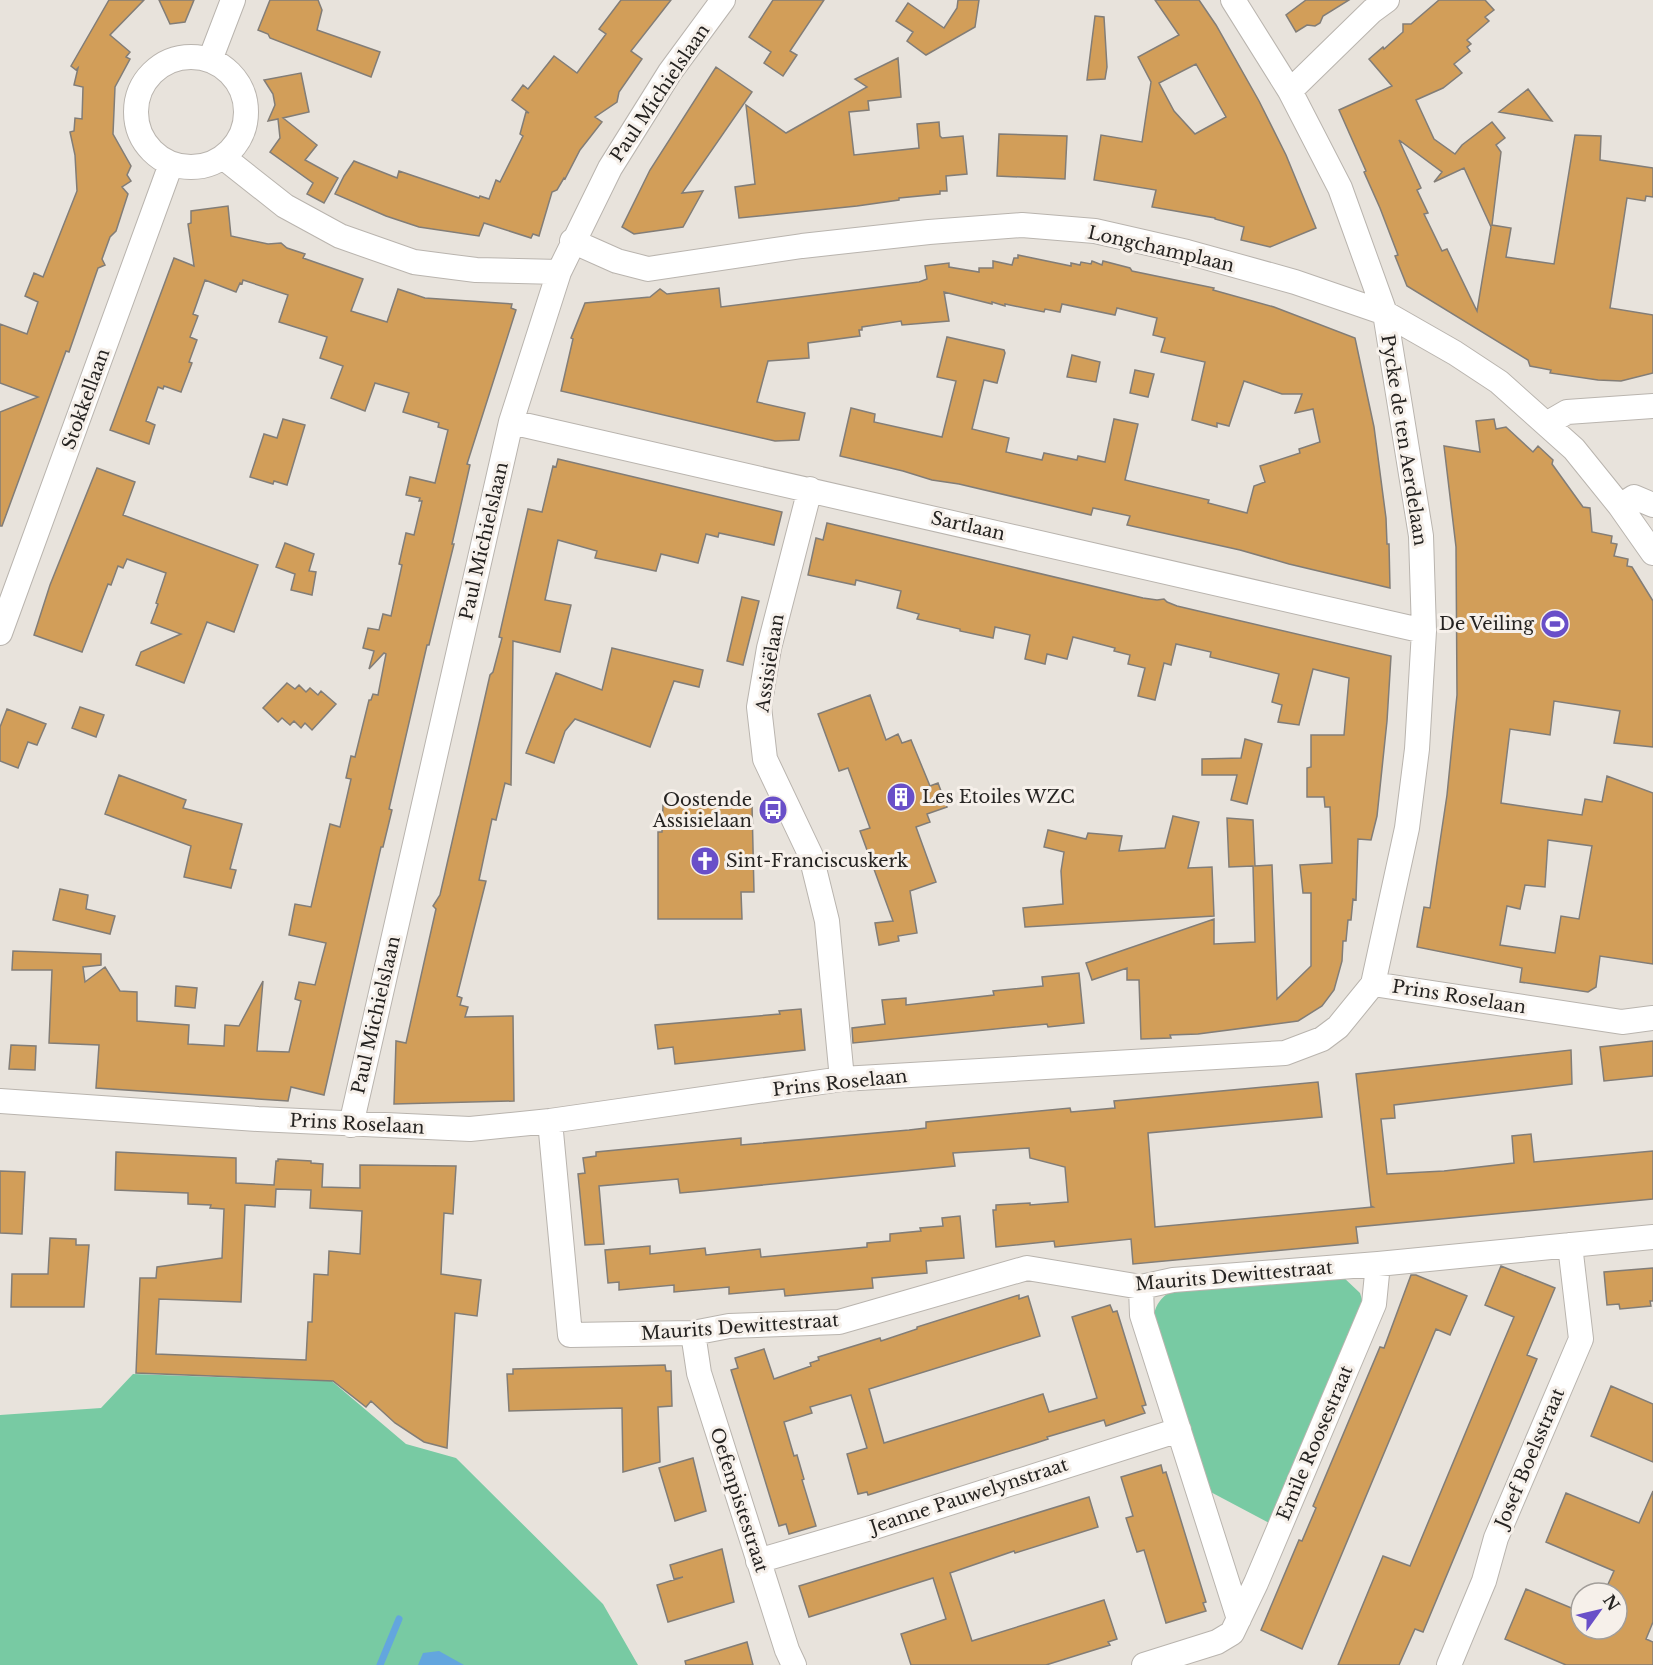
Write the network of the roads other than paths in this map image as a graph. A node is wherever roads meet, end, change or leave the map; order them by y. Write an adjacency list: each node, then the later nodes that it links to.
1 (233, 0): 5 (street)
2 (723, 0): 9 (street, Paul Michielslaan)
3 (1233, 0): 6 (street, Pycke de ten Aerdelaan)
4 (1387, 0): 6 (street)
5 (210, 60): 7 (street); 8 (street)
6 (1290, 91): 11 (street, Pycke de ten Aerdelaan)
7 (224, 157): 8 (street); 10 (street)
8 (171, 164): 20 (street, Stokkellaan)
9 (572, 241): 10 (street, Paul Michielslaan); 11 (street, Longchamplaan)
10 (559, 272): 13 (street, Paul Michielslaan)
11 (1385, 313): 14 (street, Longchamplaan); 19 (street, Pycke de ten Aerdelaan)
12 (1653, 406): 14 (street)
13 (511, 422): 15 (street, Sartlaan); 26 (street, Paul Michielslaan)
14 (1548, 423): 17 (street, Longchamplaan)
15 (810, 489): 19 (street, Sartlaan); 23 (street, Assisiëlaan)
16 (1653, 505): 17 (street)
17 (1620, 506): 18 (street, Longchamplaan)
18 (1653, 553)
19 (1424, 631): 21 (street, Pycke de ten Aerdelaan)
20 (0, 633)
21 (1373, 984): 22 (street, Prins Roselaan); 23 (street, Prins Roselaan)
22 (1653, 1018)
23 (842, 1079): 25 (street, Prins Roselaan)
24 (0, 1101): 26 (street, Prins Roselaan)
25 (550, 1121): 26 (street, Prins Roselaan); 31 (street, Maurits Dewittestraat)
26 (351, 1125)
27 (1653, 1237): 28 (street, Maurits Dewittestraat)
28 (1570, 1245): 29 (street, Maurits Dewittestraat); 37 (street, Josef Boelsstraat)
29 (1378, 1264): 30 (street, Maurits Dewittestraat); 34 (street, Emile Roosestraat)
30 (1141, 1287): 31 (street, Maurits Dewittestraat); 32 (street)
31 (693, 1333): 33 (street, Oefenpistestraat)
32 (1179, 1430): 33 (street, Jeanne Pauwelynstraat); 34 (street)
33 (758, 1561): 35 (street, Oefenpistestraat)
34 (1239, 1619): 36 (street, Emile Roosestraat)
35 (794, 1665)
36 (1144, 1665)
37 (1449, 1665)

